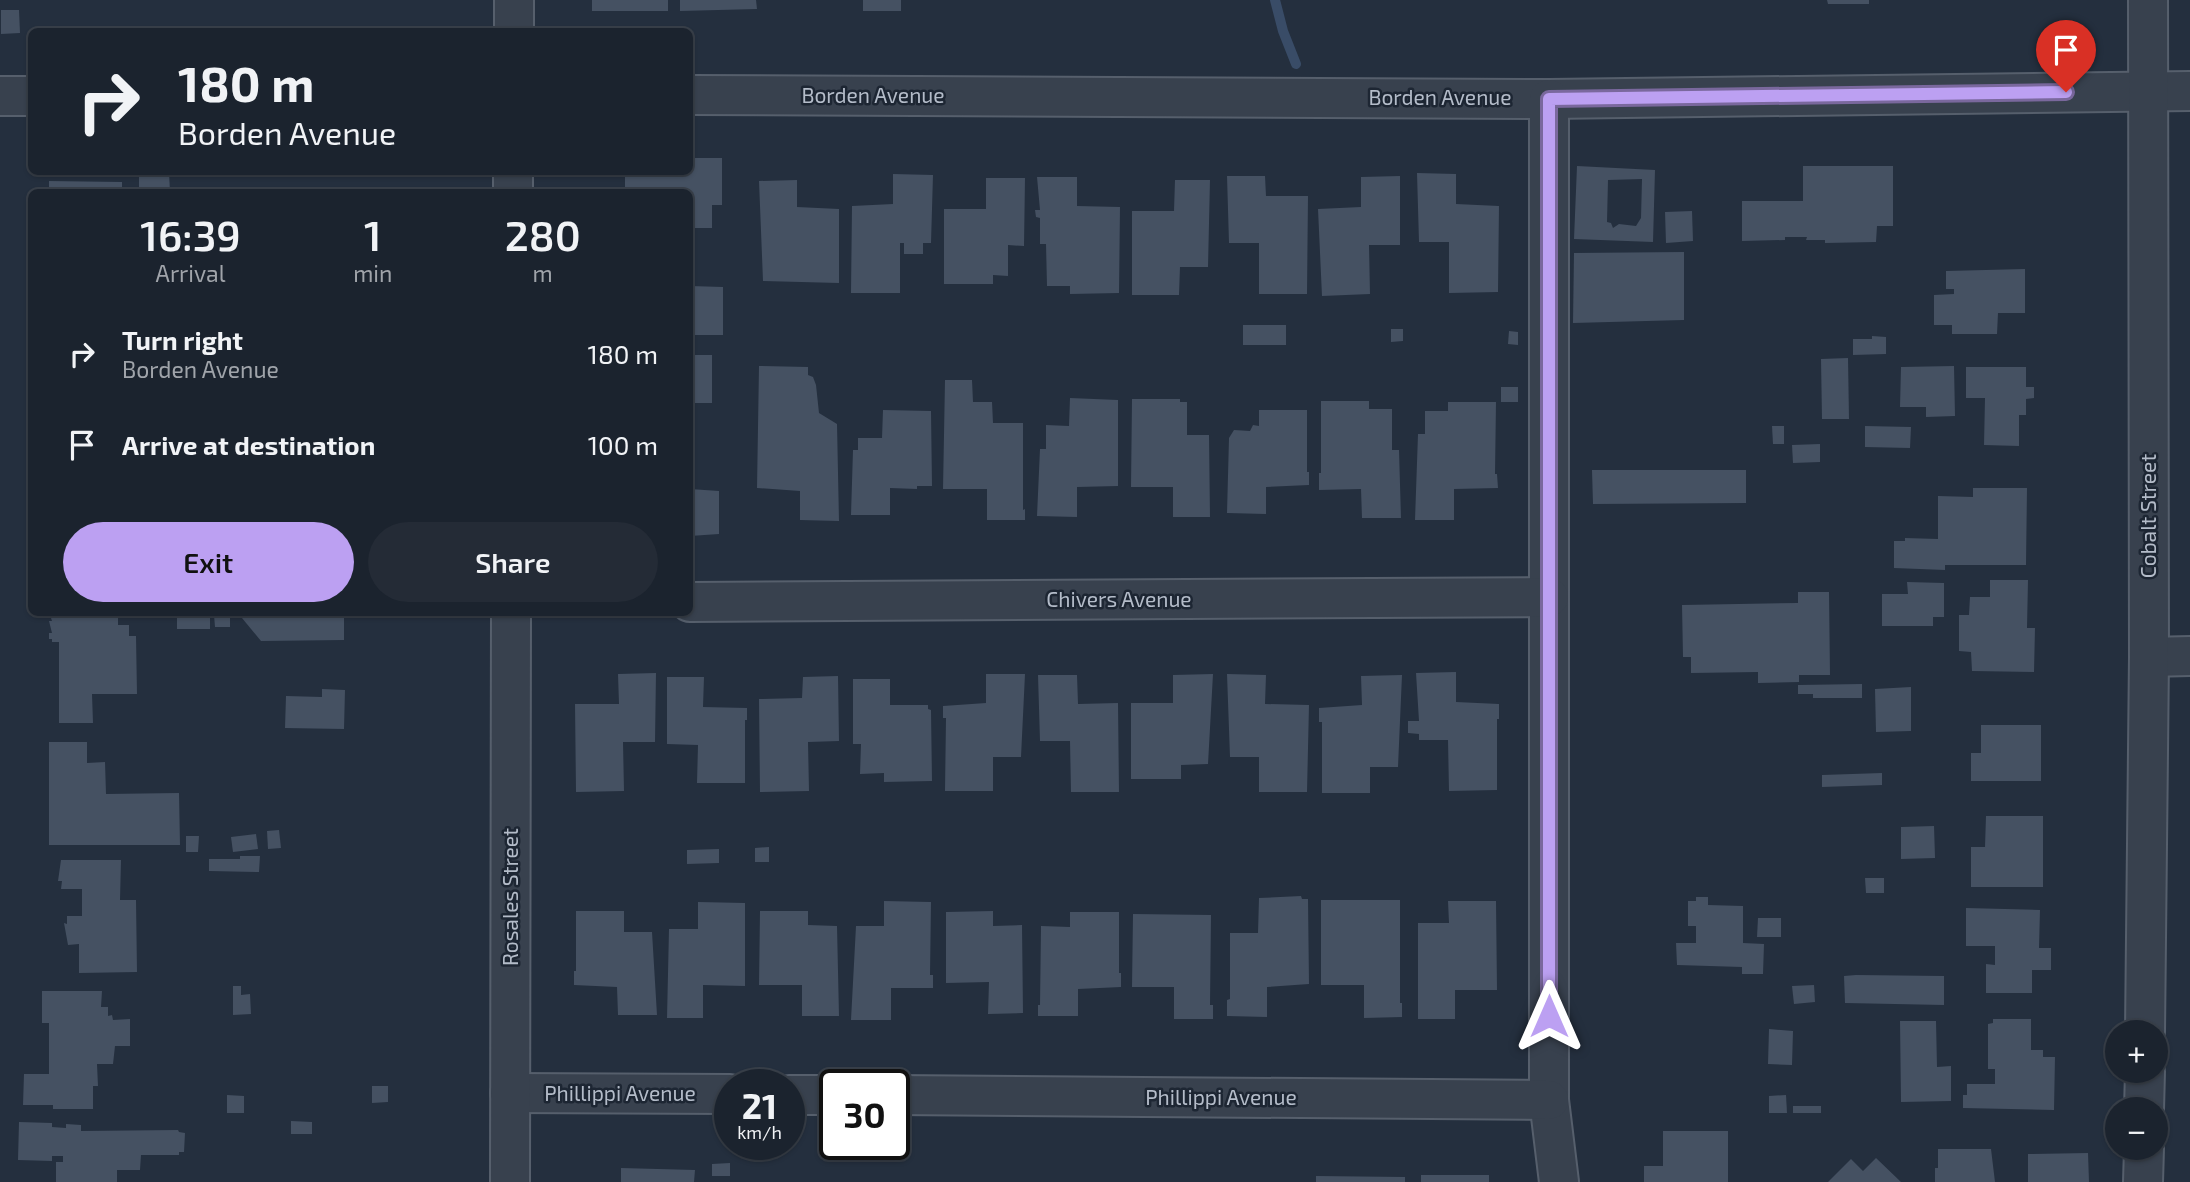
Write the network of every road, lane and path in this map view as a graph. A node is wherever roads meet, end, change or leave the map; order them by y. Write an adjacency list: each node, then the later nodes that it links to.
1 (514, 0): 3 (street)
2 (2148, 0): 4 (street, Cobalt Street)
3 (514, 28)
4 (2148, 91): 5 (street, Borden Avenue); 9 (street, Borden Avenue); 14 (street, Cobalt Street)
5 (2190, 91)
6 (693, 95): 9 (street, Borden Avenue)
7 (0, 96): 8 (street)
8 (28, 96)
9 (1549, 99): 10 (street)
10 (1549, 597): 11 (street, Chivers Avenue); 19 (street)
11 (693, 602)
12 (512, 616): 16 (street, Rosales Street)
13 (2190, 656): 14 (street)
14 (2149, 657): 15 (street, Cobalt Street)
15 (2145, 1020)
16 (510, 1093): 17 (street, Phillippi Avenue); 21 (street, Rosales Street)
17 (714, 1094)
18 (910, 1095): 19 (street, Phillippi Avenue)
19 (1549, 1100): 22 (street)
20 (2144, 1160): 23 (street)
21 (510, 1182)
22 (1559, 1182)
23 (2143, 1182)

